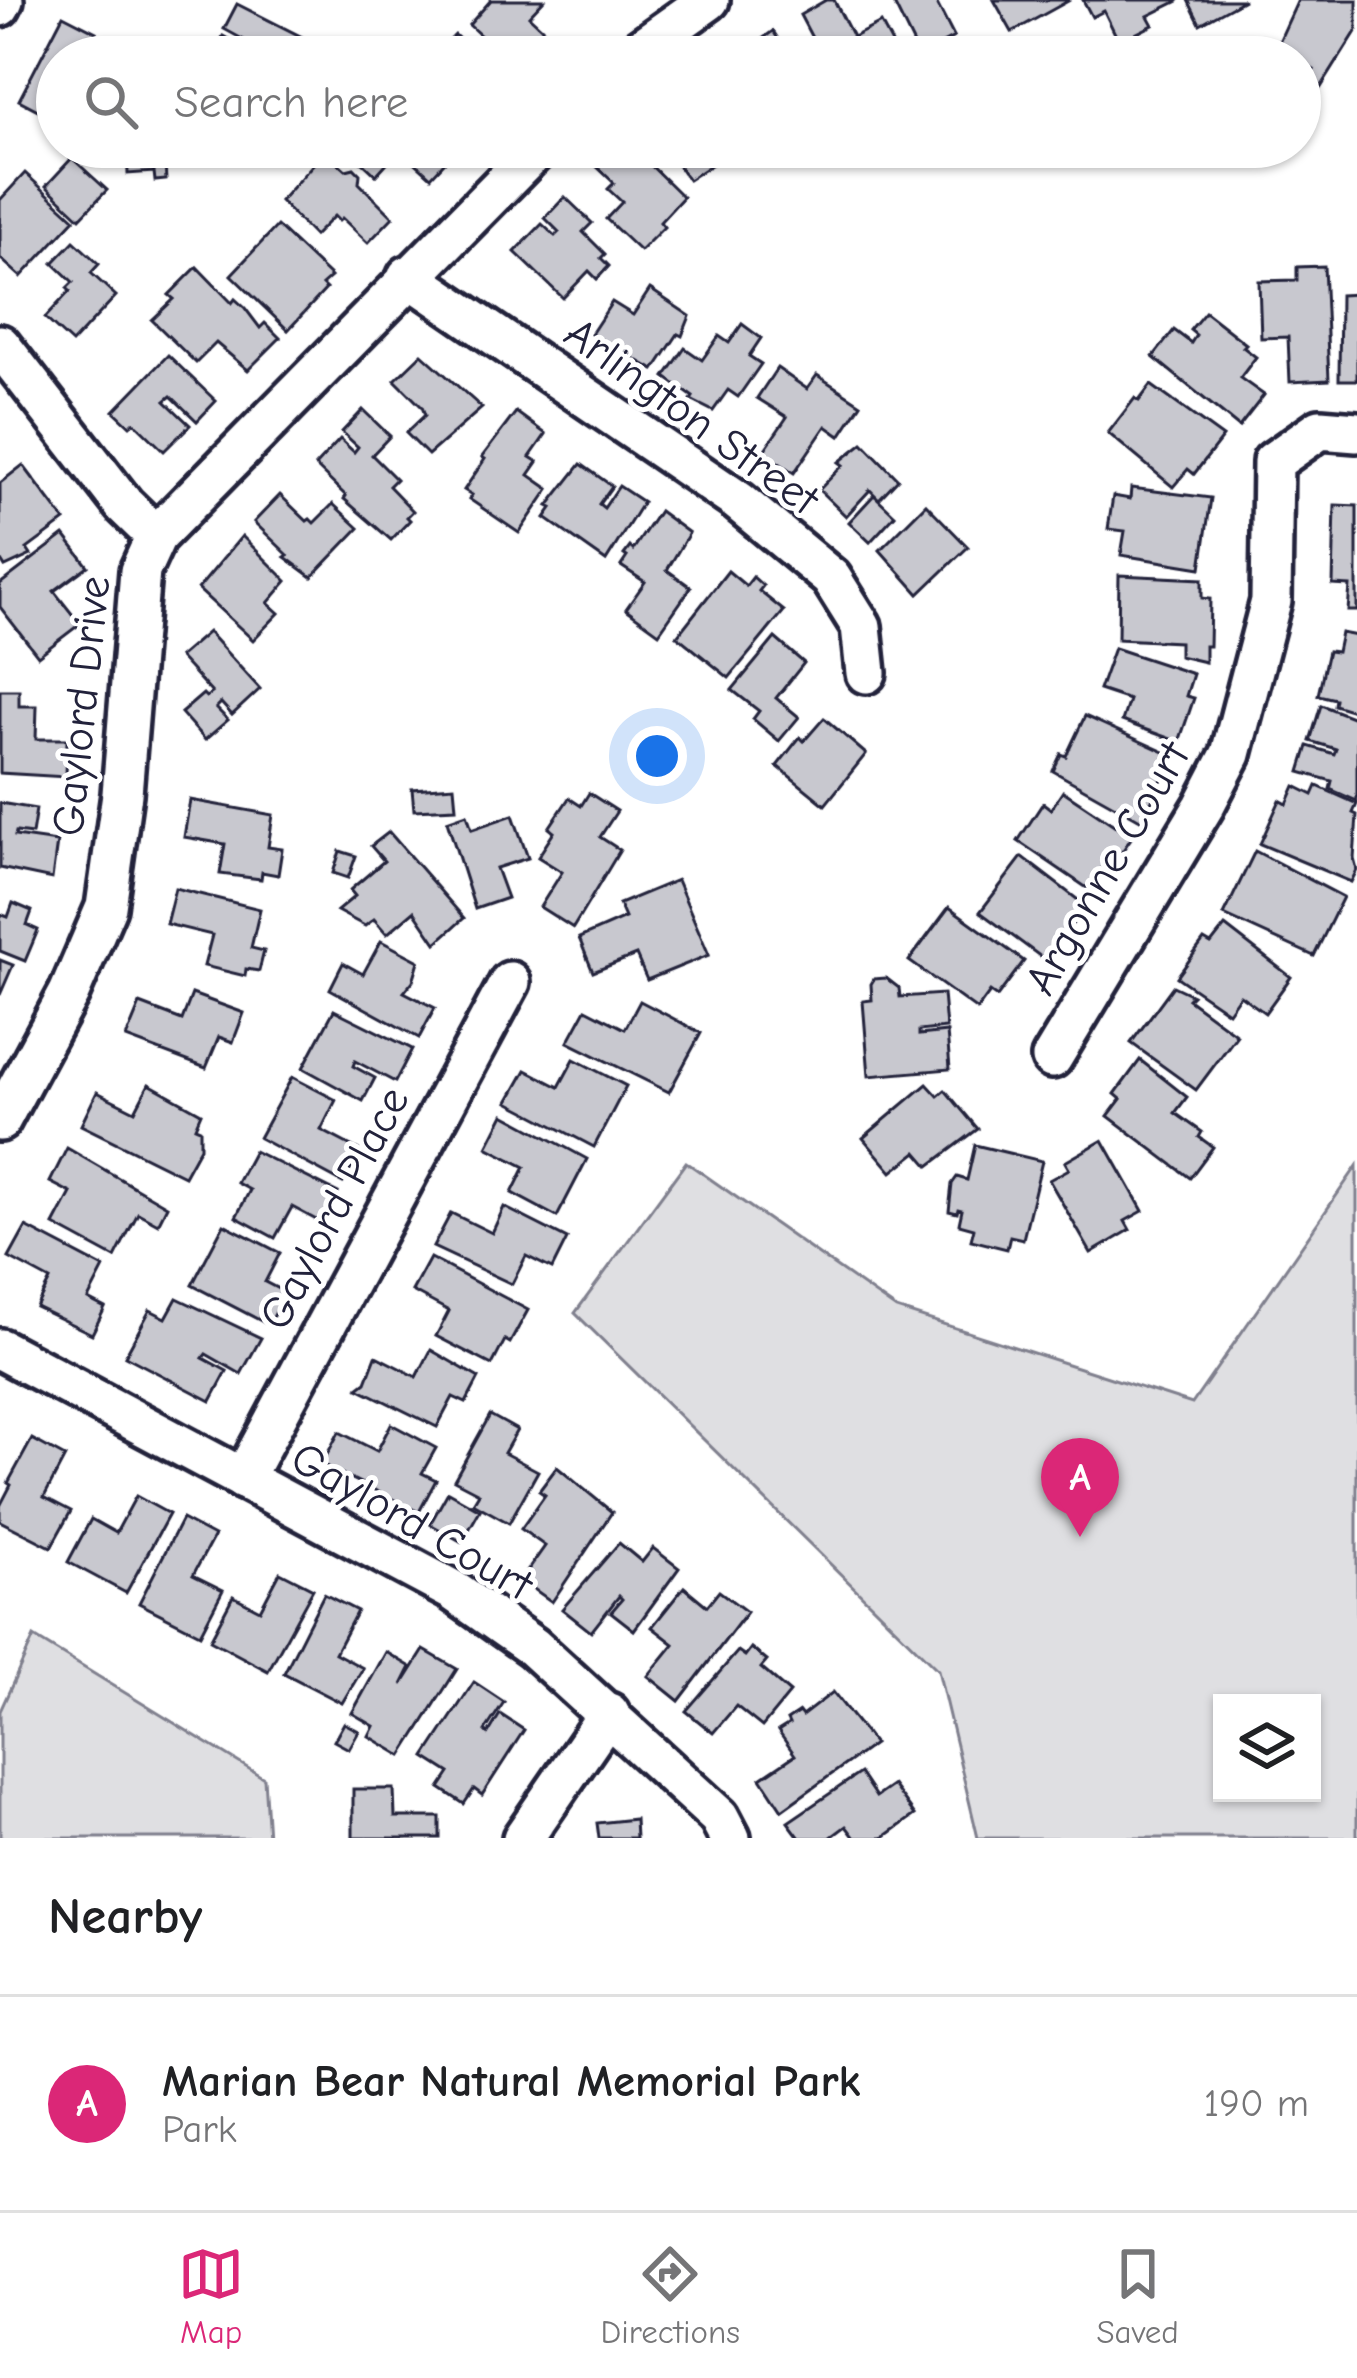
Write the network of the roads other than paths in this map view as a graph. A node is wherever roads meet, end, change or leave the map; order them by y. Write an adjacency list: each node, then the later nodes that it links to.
1 (709, 0): 2 (street)
2 (658, 36)
3 (517, 168): 4 (street, Gaylord Drive)
4 (408, 276): 7 (street, Gaylord Drive); 8 (street, Arlington Street)
5 (0, 345): 7 (street)
6 (1357, 432): 10 (street, Argonne Court)
7 (156, 536): 11 (street, Gaylord Drive)
8 (866, 673)
9 (510, 982): 13 (street, Gaylord Place)
10 (1052, 1058)
11 (0, 1120)
12 (0, 1349): 13 (street, Gaylord Court)
13 (243, 1479): 14 (street, Gaylord Court)
14 (609, 1713): 15 (street); 16 (street, Gaylord Court)
15 (523, 1838)
16 (730, 1838)

